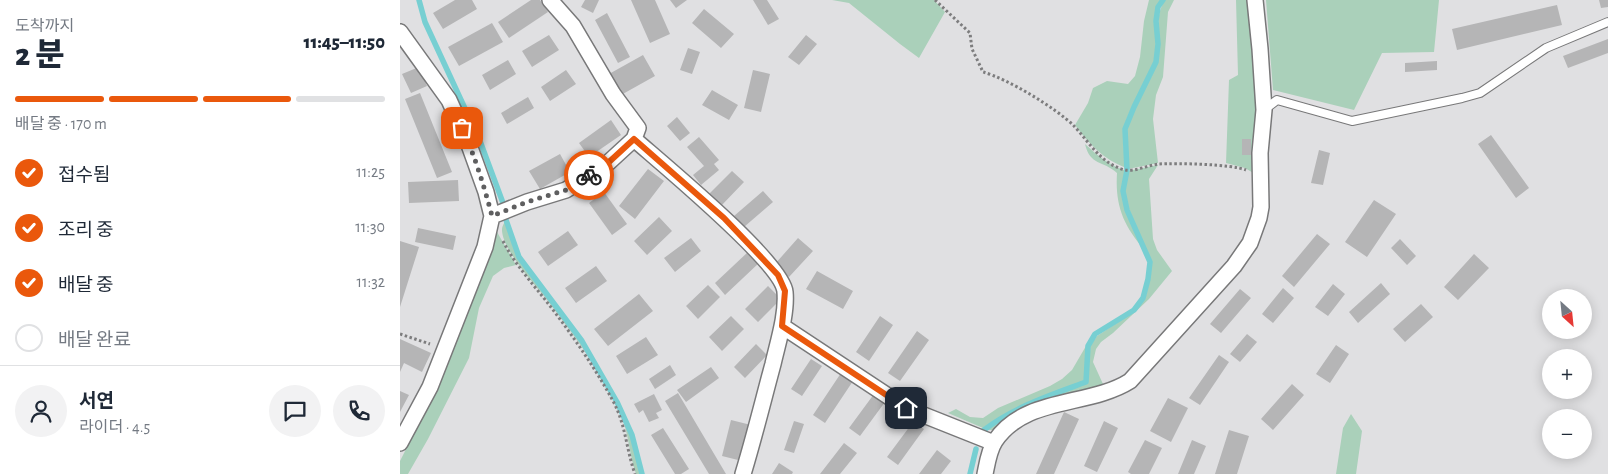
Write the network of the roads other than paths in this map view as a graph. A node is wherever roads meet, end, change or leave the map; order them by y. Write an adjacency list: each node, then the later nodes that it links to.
1 (550, 0): 6 (street)
2 (1254, 0): 5 (street)
3 (1608, 22): 5 (lane)
4 (401, 37): 7 (street)
5 (1264, 110): 10 (street)
6 (634, 139): 7 (street); 8 (street)
7 (492, 216): 9 (street)
8 (782, 326): 10 (street); 11 (street)
9 (400, 442)
10 (994, 442): 12 (street)
11 (743, 474)
12 (984, 474)

